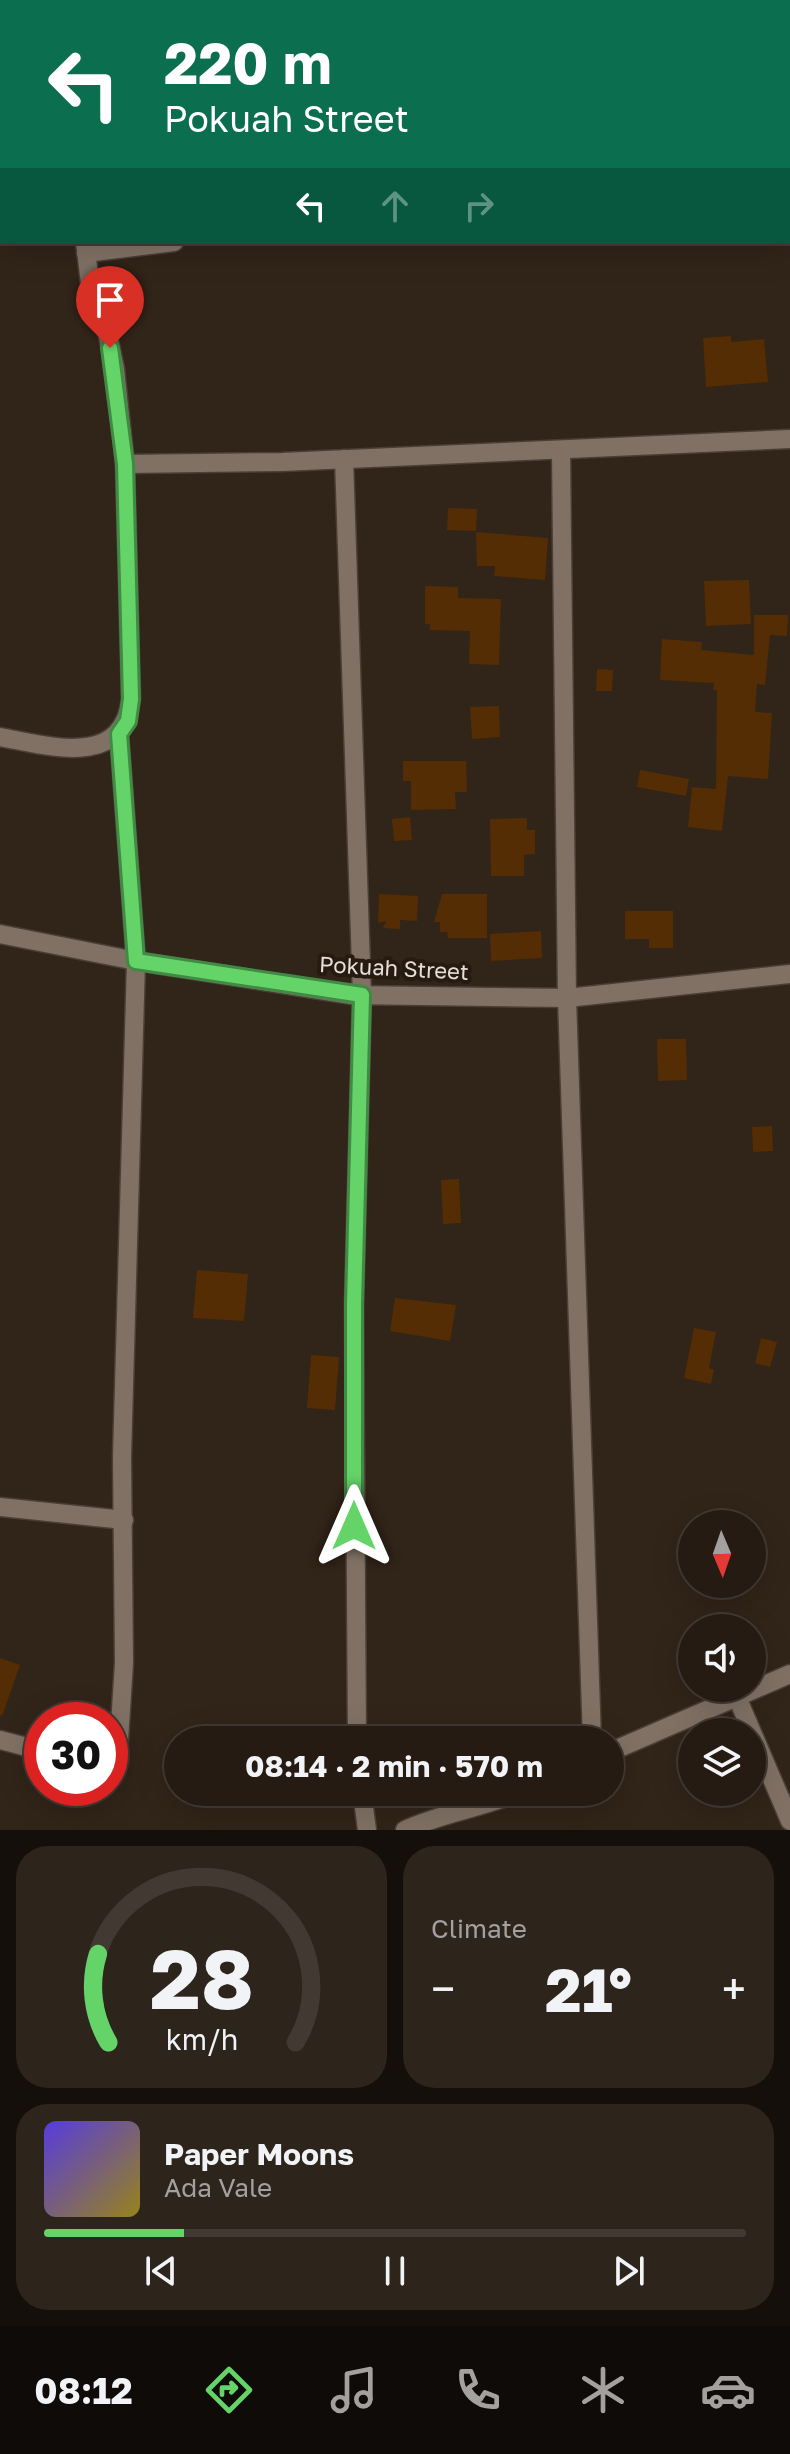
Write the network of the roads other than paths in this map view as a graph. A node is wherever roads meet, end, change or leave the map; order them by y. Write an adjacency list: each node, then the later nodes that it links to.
1 (145, 244): 2 (street)
2 (86, 248): 6 (street)
3 (790, 439): 4 (street)
4 (561, 451): 5 (street); 13 (street)
5 (344, 459): 6 (street); 12 (street)
6 (125, 464): 7 (street)
7 (119, 734): 8 (street); 10 (street)
8 (0, 737)
9 (0, 934): 10 (street, Pokuah Street)
10 (136, 961): 12 (street, Pokuah Street); 15 (street)
11 (790, 974): 13 (street, Pokuah Street)
12 (362, 995): 13 (street, Pokuah Street); 21 (street)
13 (567, 998): 22 (street)
14 (0, 1507): 15 (street)
15 (124, 1520): 18 (street)
16 (790, 1674): 17 (street)
17 (766, 1684)
18 (121, 1702)
19 (725, 1702): 25 (street)
20 (739, 1702): 28 (street)
21 (357, 1726)
22 (592, 1726)
23 (0, 1740): 24 (street)
24 (24, 1746)
25 (624, 1746)
26 (364, 1806): 29 (street)
27 (487, 1806): 30 (street)
28 (790, 1821)
29 (367, 1830)
30 (405, 1830)

